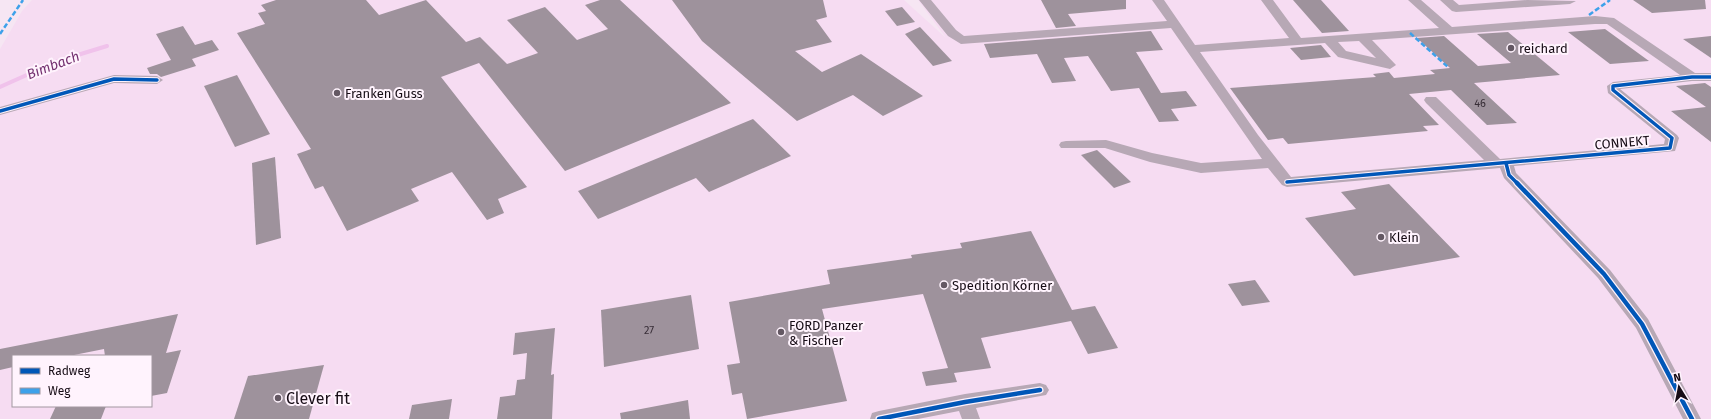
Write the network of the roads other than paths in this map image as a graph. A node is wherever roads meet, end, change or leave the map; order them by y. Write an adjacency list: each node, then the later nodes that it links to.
1 (925, 0): 9 (street)
2 (1158, 0): 9 (street)
3 (1267, 0): 13 (street)
4 (1414, 0): 10 (street)
5 (1446, 0): 7 (street)
6 (1569, 0): 7 (street); 8 (street)
7 (1534, 1)
8 (1595, 20): 10 (street); 15 (street)
9 (1175, 24): 14 (street)
10 (1449, 30): 11 (street)
11 (1361, 36): 12 (street); 12 (street)
12 (1328, 39): 13 (street)
13 (1297, 41): 14 (street)
14 (1192, 49): 21 (street)
15 (1692, 77): 16 (street, CONNEKT); 22 (street, CONNEKT)
16 (1711, 77)
17 (157, 80): 19 (street)
18 (1431, 100): 22 (street)
19 (0, 111)
20 (1066, 145): 21 (street)
21 (1271, 163): 22 (street, CONNEKT)
22 (1501, 163): 27 (street)
23 (1040, 390): 24 (street)
24 (965, 402): 25 (street); 26 (street)
25 (879, 419)
26 (971, 419)
27 (1692, 419)

